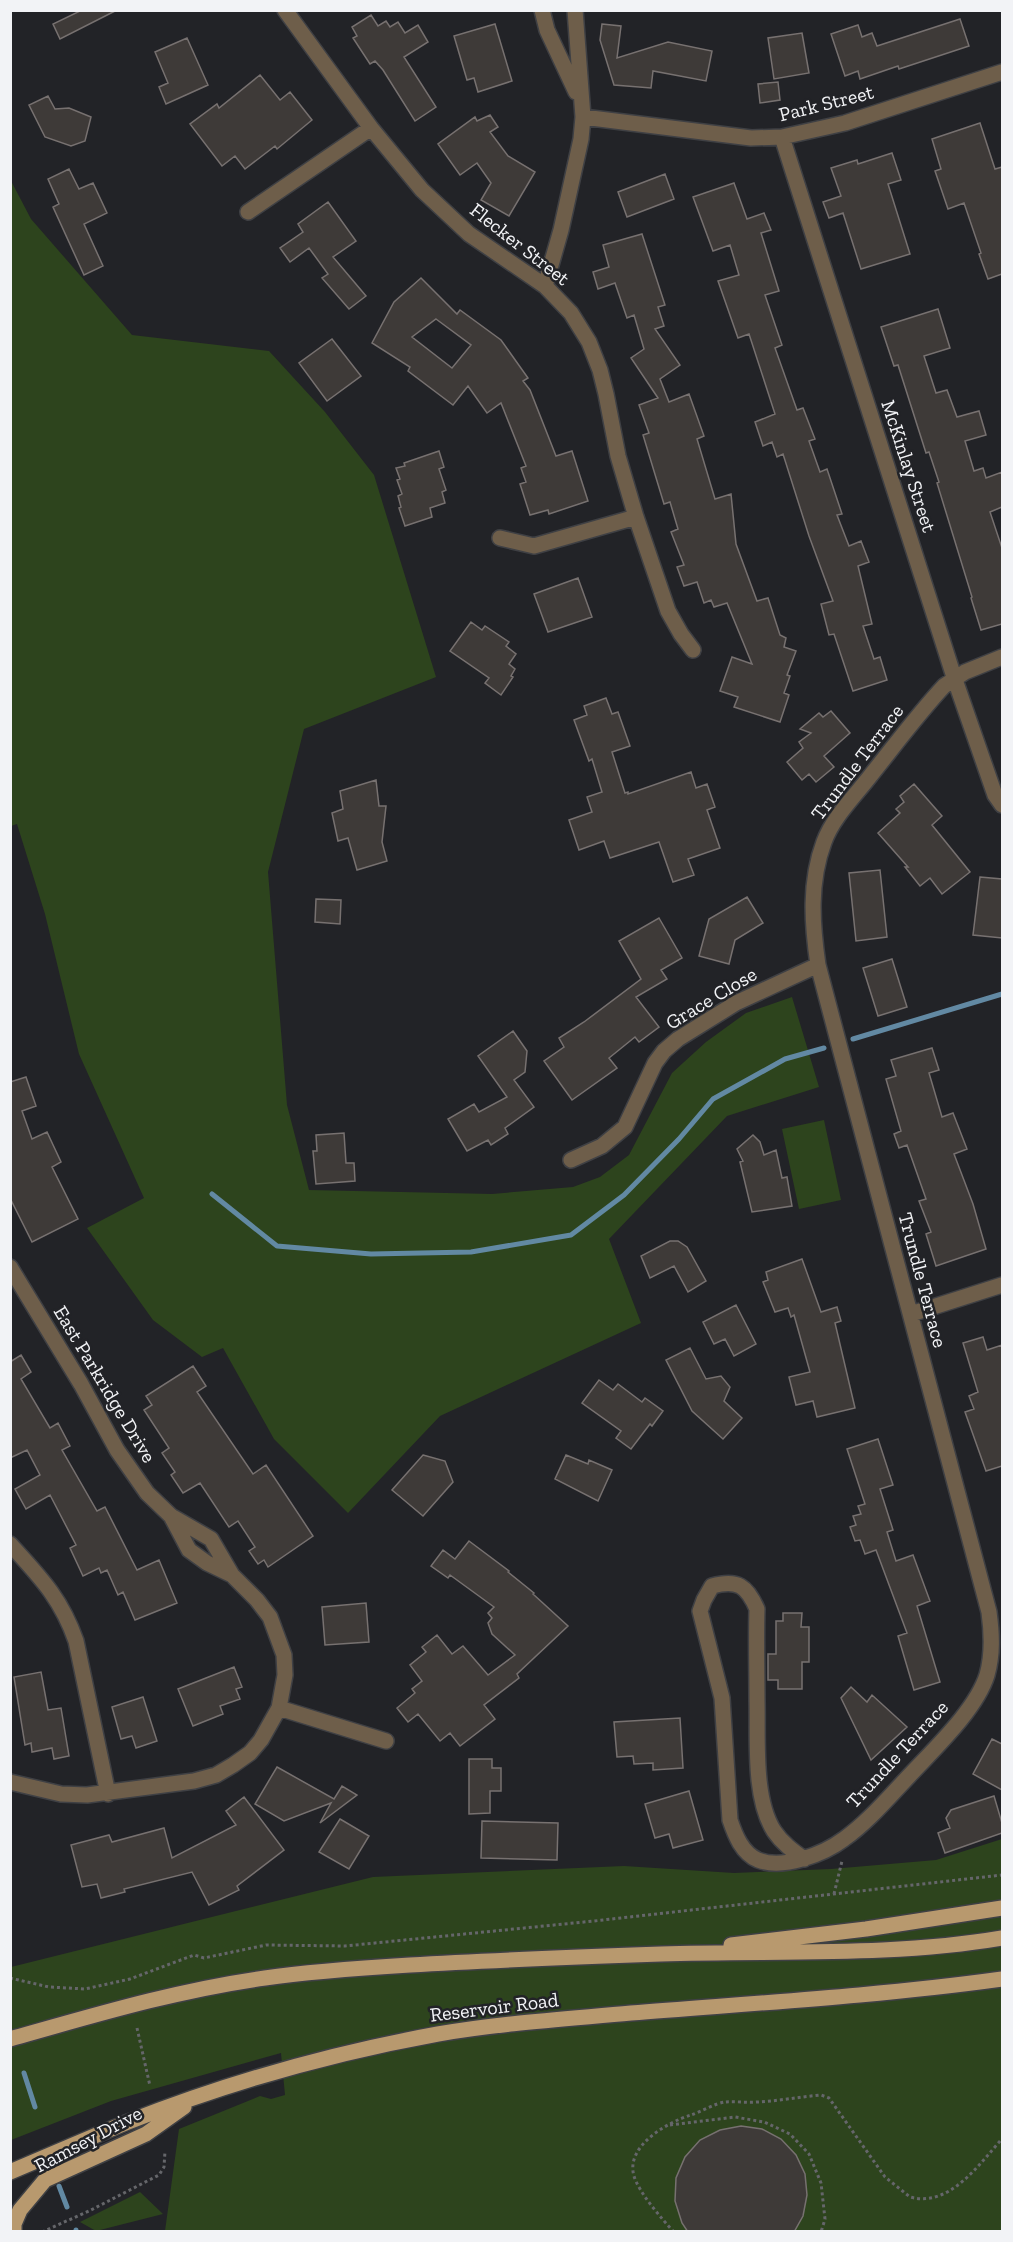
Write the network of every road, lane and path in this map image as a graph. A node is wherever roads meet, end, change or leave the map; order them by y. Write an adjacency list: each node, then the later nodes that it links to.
1 (285, 10): 7 (street, Flecker Street)
2 (542, 10): 5 (street)
3 (575, 10): 5 (street)
4 (1002, 72): 8 (street, Park Street)
5 (580, 100): 6 (street)
6 (583, 117): 8 (street, Park Street); 10 (street)
7 (372, 128): 9 (street); 10 (street, Flecker Street)
8 (782, 137): 15 (street, McKinlay Street)
9 (248, 212)
10 (545, 286): 11 (street, Flecker Street)
11 (636, 517): 12 (street); 13 (street, Flecker Street)
12 (500, 538)
13 (693, 650)
14 (1002, 657): 15 (street)
15 (954, 677): 16 (street, McKinlay Street); 17 (street, Trundle Terrace)
16 (1002, 805)
17 (818, 965): 18 (street, Grace Close); 21 (street, Trundle Terrace)
18 (571, 1160)
19 (10, 1267): 22 (street, East Parkridge Drive)
20 (1002, 1285): 21 (street)
21 (911, 1314): 29 (street, Trundle Terrace)
22 (171, 1516): 24 (street, East Parkridge Drive); 24 (street, East Parkridge Drive)
23 (10, 1544): 28 (street)
24 (232, 1575): 25 (street, East Parkridge Drive)
25 (279, 1708): 26 (street); 28 (street, East Parkridge Drive)
26 (386, 1741)
27 (10, 1782): 28 (street, East Parkridge Drive)
28 (108, 1794)
29 (839, 1843): 30 (street, Trundle Terrace); 32 (path)
30 (804, 1859): 30 (street, Trundle Terrace)
31 (1002, 1875): 32 (path)
32 (834, 1894): 36 (path)
33 (1002, 1908): 35 (main road)
34 (1002, 1938): 35 (main road)
35 (675, 1954): 39 (main road)
36 (10, 1978)
37 (1002, 1979): 41 (main road, Reservoir Road)
38 (137, 2028): 40 (path)
39 (10, 2039)
40 (150, 2086)
41 (199, 2097): 45 (main road, Reservoir Road); 46 (main road, Ramsey Drive)
42 (669, 2125): 43 (path); 48 (path); 49 (path)
43 (1002, 2139)
44 (165, 2151): 47 (path)
45 (10, 2172)
46 (14, 2232)
47 (42, 2232)
48 (674, 2232)
49 (821, 2232)

